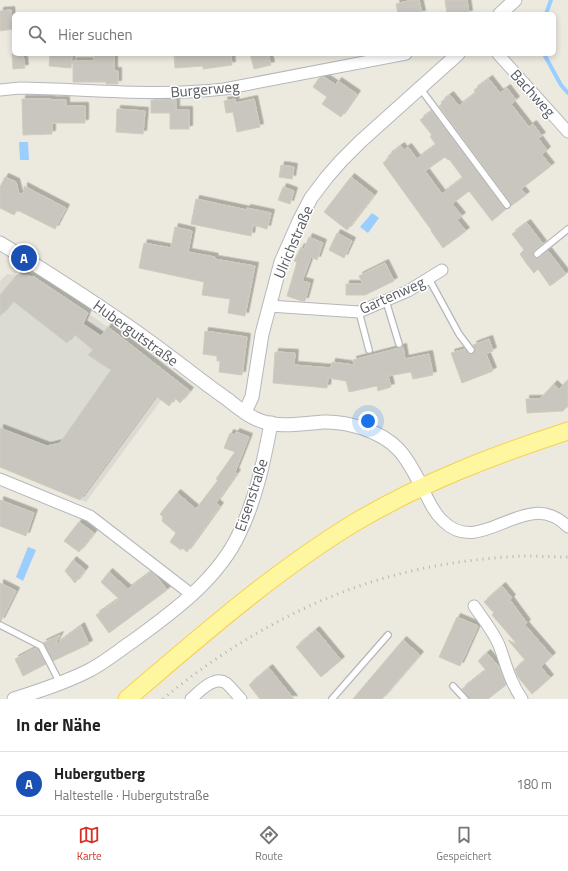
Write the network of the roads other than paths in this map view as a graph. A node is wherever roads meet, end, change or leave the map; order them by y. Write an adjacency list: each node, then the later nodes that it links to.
1 (515, 0): 2 (street)
2 (502, 12)
3 (396, 56): 7 (street, Burgerweg)
4 (456, 56): 6 (street, Ulrichstraße)
5 (500, 56): 8 (street, Bachweg)
6 (420, 88): 9 (lane); 16 (street, Ulrichstraße)
7 (0, 90)
8 (568, 132)
9 (507, 205)
10 (568, 229): 12 (lane)
11 (0, 243): 21 (street, Hubergutstraße)
12 (537, 254)
13 (442, 270): 14 (street, Gartenweg)
14 (429, 279): 15 (street, Gartenweg); 20 (lane)
15 (386, 301): 17 (street, Gartenweg); 18 (lane)
16 (269, 306): 17 (street, Gartenweg); 21 (street, Ulrichstraße)
17 (359, 312): 19 (lane)
18 (399, 344)
19 (369, 350)
20 (471, 350)
21 (245, 412): 22 (street, Hubergutstraße)
22 (271, 423): 25 (street); 27 (street, Eisenstraße)
23 (568, 431): 25 (main road)
24 (0, 479): 27 (street)
25 (422, 487): 26 (street); 34 (main road)
26 (568, 527)
27 (191, 594): 31 (street, Eisenstraße)
28 (474, 606): 39 (street)
29 (0, 625): 31 (lane)
30 (388, 635): 37 (lane)
31 (60, 683): 33 (street, Eisenstraße)
32 (453, 686): 38 (lane)
33 (14, 699)
34 (127, 699)
35 (191, 699): 36 (street)
36 (241, 699)
37 (332, 699)
38 (465, 699)
39 (522, 699)

